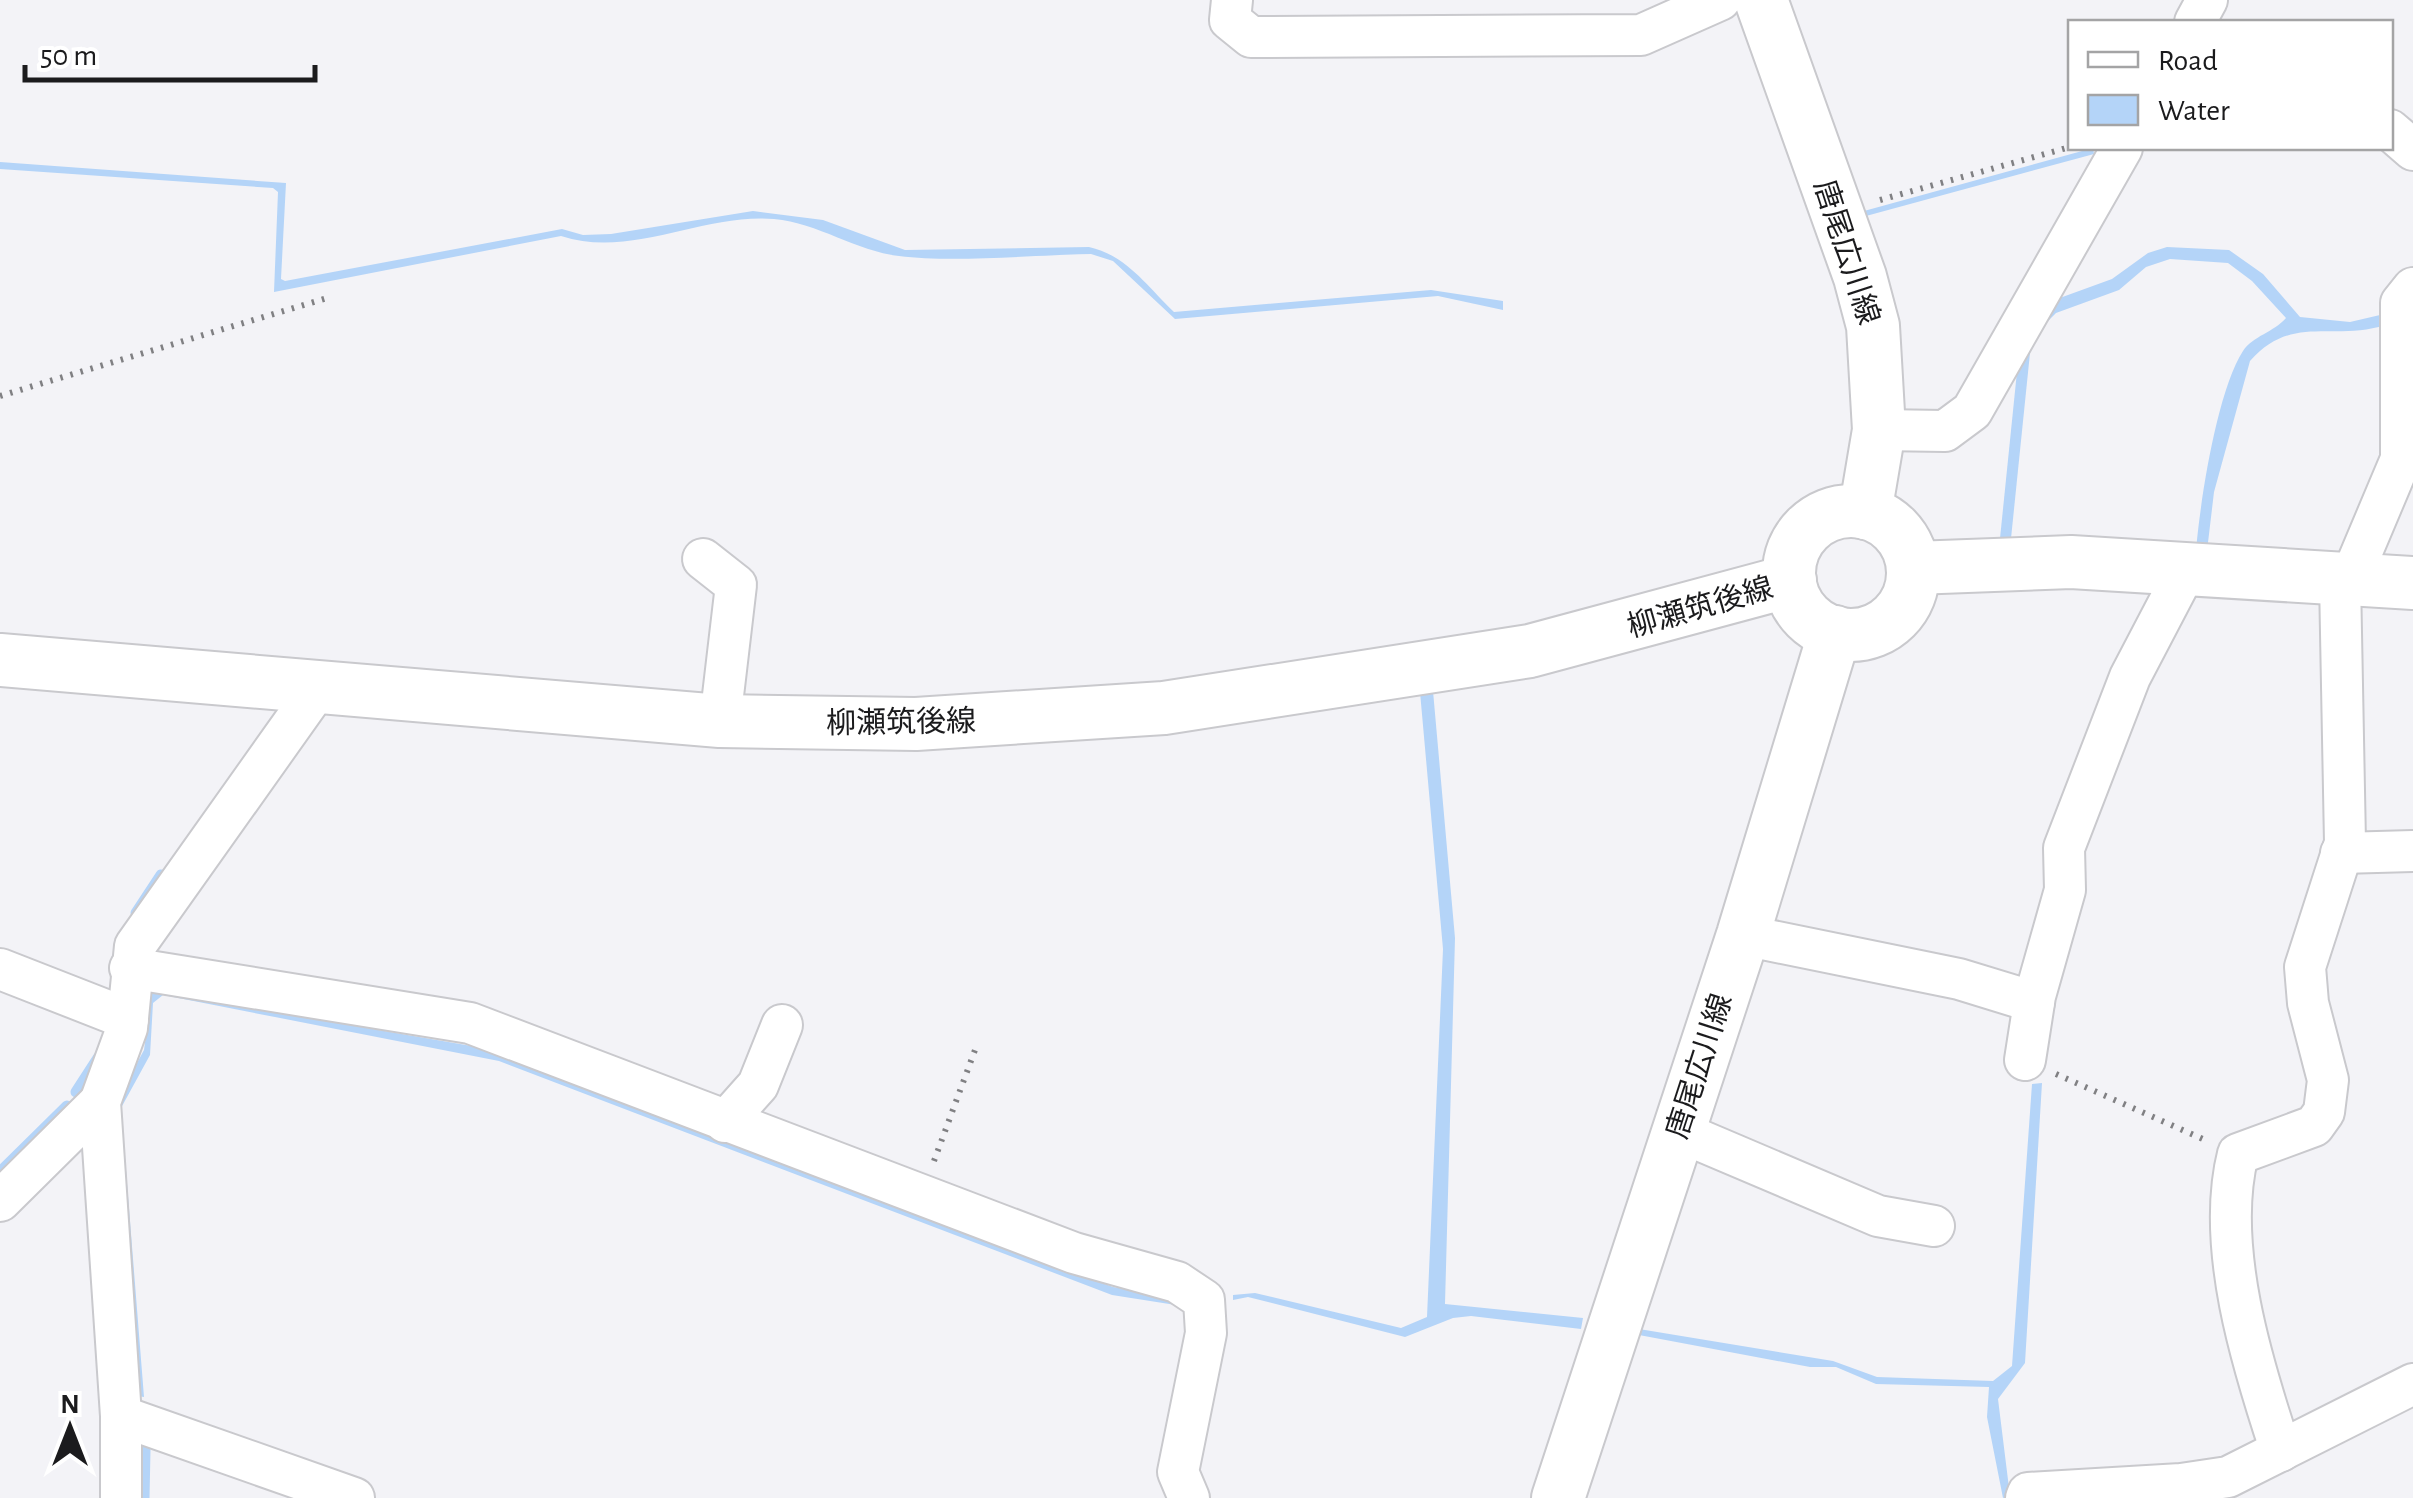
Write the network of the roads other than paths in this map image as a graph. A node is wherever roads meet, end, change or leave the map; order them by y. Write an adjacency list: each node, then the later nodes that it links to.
1 (1232, 0): 2 (street)
2 (1720, 0)
3 (1761, 0): 8 (main road, 唐尾広川線)
4 (2393, 133): 6 (street)
5 (2121, 150): 8 (street)
6 (2413, 150)
7 (2413, 288): 13 (street)
8 (1879, 430): 9 (main road, 唐尾広川線)
9 (1865, 513): 11 (main road); 14 (main road)
10 (703, 558): 19 (street)
11 (1914, 568): 12 (main road); 16 (main road)
12 (2188, 568): 13 (main road); 25 (street)
13 (2345, 580): 15 (main road); 21 (street)
14 (1790, 581): 16 (main road); 19 (main road, 柳瀬筑後線)
15 (2413, 583)
16 (1835, 632): 22 (main road, 唐尾広川線)
17 (0, 660): 18 (main road, 柳瀬筑後線)
18 (321, 684): 19 (main road, 柳瀬筑後線); 23 (street)
19 (720, 721)
20 (2413, 851): 21 (street)
21 (2342, 853): 36 (street)
22 (1743, 934): 25 (street); 31 (main road, 唐尾広川線)
23 (130, 968): 26 (street); 30 (street)
24 (0, 969): 26 (street)
25 (2034, 1002): 28 (street)
26 (128, 1020): 29 (street)
27 (782, 1025): 30 (street)
28 (2025, 1060)
29 (100, 1102): 32 (street); 35 (street)
30 (725, 1122): 39 (street)
31 (1678, 1131): 33 (street); 40 (main road, 唐尾広川線)
32 (0, 1201)
33 (1934, 1226)
34 (2413, 1384): 36 (street)
35 (121, 1416): 37 (street); 38 (street)
36 (2281, 1451): 41 (street)
37 (121, 1498)
38 (354, 1498)
39 (1189, 1498)
40 (1558, 1498)
41 (2026, 1498)

